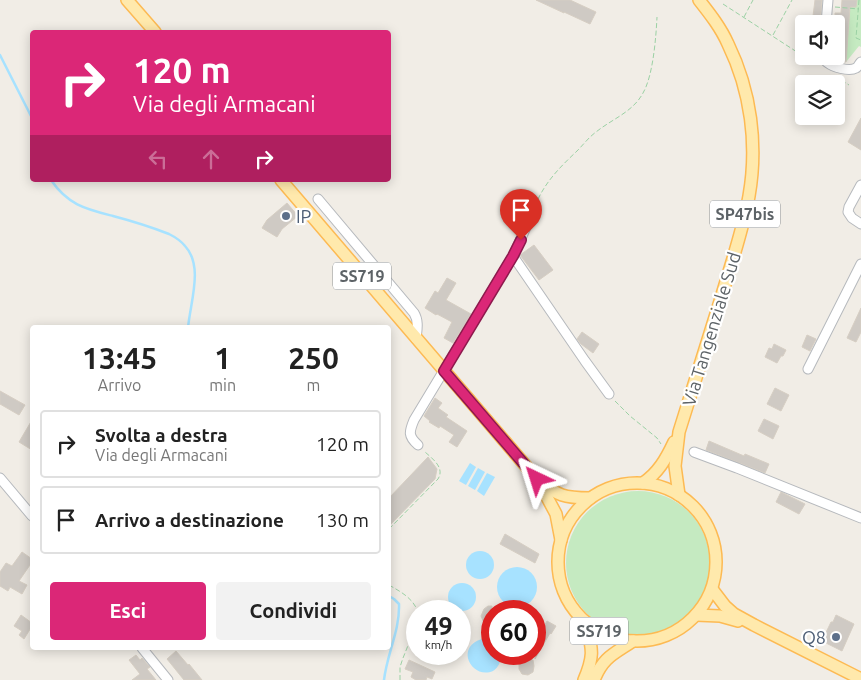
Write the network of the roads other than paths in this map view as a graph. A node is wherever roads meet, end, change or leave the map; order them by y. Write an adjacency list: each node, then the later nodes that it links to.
1 (127, 0): 3 (main road)
2 (699, 0): 17 (main road, Via Tangenziale Sud / SP47bis)
3 (153, 30)
4 (861, 62): 5 (street)
5 (834, 65)
6 (283, 182): 13 (main road, SS719)
7 (861, 185): 10 (street)
8 (318, 199): 13 (street)
9 (532, 214): 11 (street)
10 (861, 224)
11 (513, 256): 15 (street); 16 (street)
12 (861, 264): 14 (street)
13 (416, 339): 15 (main road, SS719)
14 (808, 370)
15 (444, 371): 18 (street); 21 (main road, SS719)
16 (608, 394)
17 (679, 432): 22 (main road, Via Tangenziale Sud / SP47bis); 23 (main road, Via Tangenziale Sud / SP47bis)
18 (418, 445)
19 (694, 452): 26 (street)
20 (0, 478): 25 (street)
21 (537, 479): 24 (main road, SS719); 27 (main road, SS719)
22 (643, 483): 23 (main road, SS719); 24 (main road, SS719)
23 (679, 495): 28 (main road, SS719)
24 (590, 498): 27 (main road, SS719)
25 (30, 514)
26 (861, 518)
27 (561, 540): 30 (main road, SS719)
28 (712, 589): 29 (main road, SS719); 31 (main road)
29 (696, 615): 31 (main road); 32 (main road, SS719)
30 (586, 622): 32 (main road, SS719); 36 (main road)
31 (754, 626): 34 (main road)
32 (633, 641): 37 (main road)
33 (144, 650): 35 (street)
34 (861, 679)
35 (168, 680)
36 (584, 680)
37 (594, 680)

